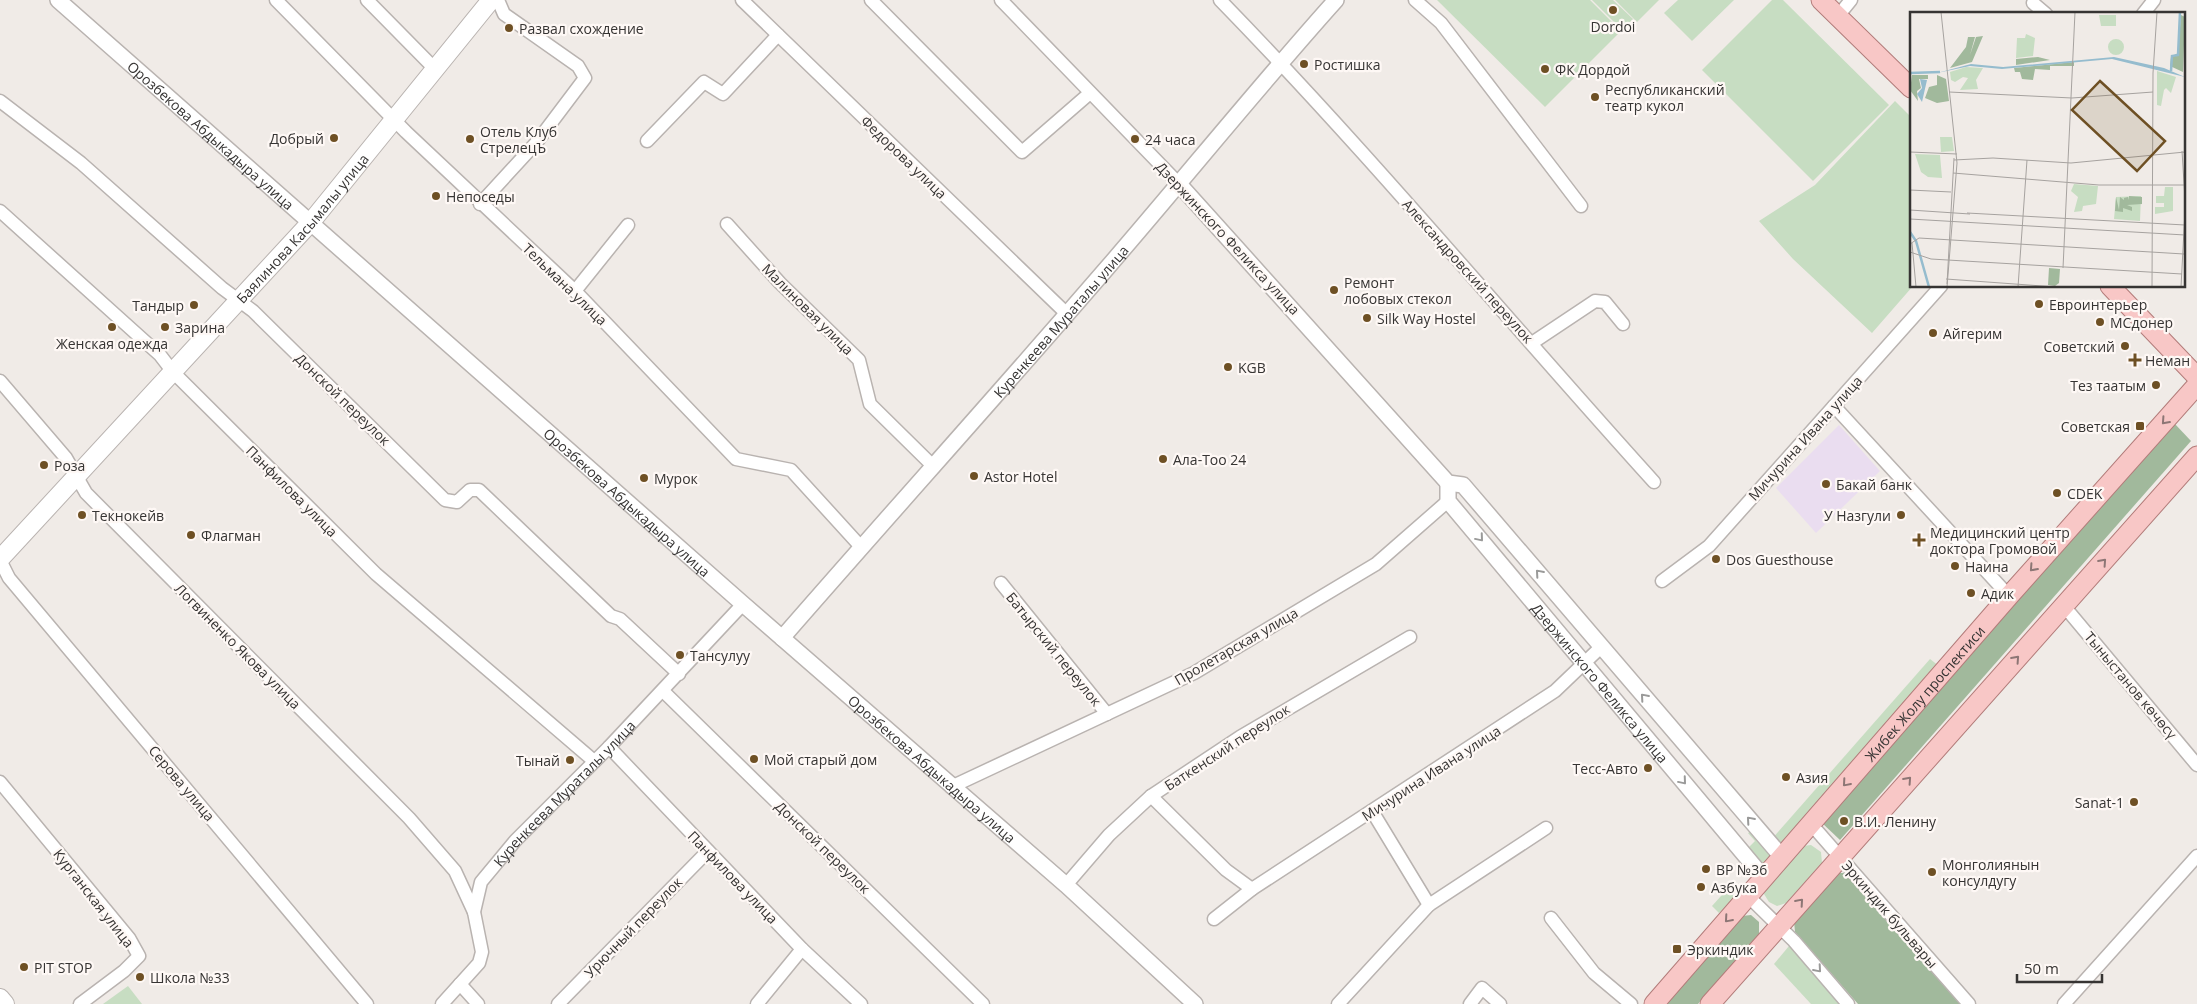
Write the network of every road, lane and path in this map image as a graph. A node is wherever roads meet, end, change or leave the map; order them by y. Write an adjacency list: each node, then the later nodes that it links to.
1 (58, 0): 31 (street, Орозбекова Абдыкадыра улица)
2 (276, 0): 25 (street, Тельмана улица)
3 (367, 0): 21 (street)
4 (491, 0): 21 (main road, Баялинова Касымалы улица)
5 (498, 0): 28 (street)
6 (871, 0): 23 (street)
7 (1001, 0): 23 (street, Дзержинского Феликса улица)
8 (1220, 0): 20 (street, Александровский переулок)
9 (1336, 0): 20 (street, Куренкеева Мураталы улица)
10 (1415, 0): 29 (street)
11 (1821, 0): 18 (main road)
12 (1851, 0): 18 (street)
13 (2154, 0): 17 (street)
14 (745, 1): 19 (street, Федорова улица)
15 (2033, 3): 16 (street)
16 (2044, 12)
17 (2145, 12)
18 (1838, 16): 22 (main road)
19 (778, 35): 26 (street); 38 (street, Федорова улица)
20 (1280, 62): 27 (street, Куренкеева Мураталы улица); 40 (street, Александровский переулок)
21 (434, 68): 25 (main road, Баялинова Касымалы улица)
22 (1910, 87)
23 (1090, 93): 27 (street, Дзержинского Феликса улица)
24 (0, 102): 37 (street, Донской переулок)
25 (392, 119): 28 (street, Тельмана улица); 31 (main road, Баялинова Касымалы улица)
26 (647, 141)
27 (1180, 184): 38 (street, Куренкеева Мураталы улица); 50 (street, Дзержинского Феликса улица)
28 (480, 204): 36 (street, Тельмана улица)
29 (1581, 206)
30 (0, 211): 41 (street, Панфилова улица)
31 (311, 222): 37 (main road, Баялинова Касымалы улица); 57 (street, Орозбекова Абдыкадыра улица)
32 (628, 224): 36 (street)
33 (727, 224): 47 (street, Малиновая улица)
34 (1939, 288): 45 (street, Мичурина Ивана улица)
35 (2112, 288): 42 (main road)
36 (575, 291): 52 (street, Тельмана улица)
37 (239, 300): 41 (main road, Баялинова Касымалы улица); 63 (street, Донской переулок)
38 (1067, 314): 47 (street, Куренкеева Мураталы улица)
39 (1623, 324): 40 (street)
40 (1532, 344): 49 (street, Александровский переулок)
41 (173, 372): 48 (main road, Баялинова Касымалы улица); 67 (street, Панфилова улица)
42 (2197, 377)
43 (0, 381): 48 (street, Логвиненко Якова улица)
44 (2197, 384): 56 (main road, Жибек Жолу проспектиси, one-way to 56)
45 (1834, 406): 54 (street, Мичурина Ивана улица); 56 (street)
46 (2197, 456): 58 (main road, one-way to 46)
47 (934, 467): 52 (street, Куренкеева Мураталы улица)
48 (77, 476): 53 (main road, Баялинова Касымалы улица); 84 (street, Логвиненко Якова улица)
49 (1654, 482)
50 (1448, 483): 51 (street); 61 (street, Дзержинского Феликса улица, one-way to 50)
51 (1448, 501): 62 (street, Дзержинского Феликса улица, one-way to 62); 65 (street, Пролетарская улица)
52 (862, 548): 60 (street, Куренкеева Мураталы улица)
53 (0, 559): 93 (street, Серова улица)
54 (1662, 581)
55 (1001, 583): 65 (street, Батырский переулок)
56 (2009, 596): 73 (main road, Жибек Жолу проспектиси, one-way to 73)
57 (743, 604): 60 (street, Орозбекова Абдыкадыра улица); 63 (street, Куренкеева Мураталы улица)
58 (2064, 606): 68 (street, Тыныстанов көчөсү); 76 (main road, one-way to 58)
59 (1410, 637): 71 (street, Баткенский переулок)
60 (782, 638): 70 (street, Орозбекова Абдыкадыра улица)
61 (1602, 647): 62 (street, Мичурина Ивана улица); 78 (street, Дзержинского Феликса улица, one-way to 61)
62 (1585, 664): 72 (street, Мичурина Ивана улица); 79 (street, Дзержинского Феликса улица, one-way to 79)
63 (679, 674): 64 (street, Куренкеева Мураталы улица)
64 (663, 691): 66 (street, Куренкеева Мураталы улица); 99 (street, Донской переулок)
65 (1107, 714): 70 (street, Пролетарская улица)
66 (609, 747): 67 (street, Куренкеева Мураталы улица); 75 (street, Панфилова улица)
67 (594, 761): 84 (street, Куренкеева Мураталы улица)
68 (2197, 765)
69 (0, 782): 92 (street, Курганская улица)
70 (952, 787): 80 (street, Орозбекова Абдыкадыра улица)
71 (1151, 796): 80 (street, Баткенский переулок); 81 (street)
72 (1372, 811): 81 (street, Мичурина Ивана улица); 83 (street)
73 (1811, 824): 76 (street, Эркиндик бульвары); 78 (main road, Жибек Жолу проспектиси)
74 (1546, 828): 83 (street)
75 (708, 851): 88 (street, Панфилова улица); 96 (street, Урючный переулок)
76 (1839, 856): 87 (main road, one-way to 76); 108 (street, Эркиндик бульвары)
77 (2197, 856): 109 (street)
78 (1782, 857): 79 (main road, Жибек Жолу проспектиси)
79 (1764, 878): 82 (main road, Жибек Жолу проспектиси)
80 (1066, 885): 100 (street, Орозбекова Абдыкадыра улица)
81 (1252, 889): 86 (street, Мичурина Ивана улица)
82 (1748, 896): 87 (street); 105 (main road, Жибек Жолу проспектиси, one-way to 105)
83 (1430, 905): 101 (street)
84 (474, 912): 89 (street, Куренкеева Мураталы улица)
85 (1551, 918): 104 (street)
86 (1214, 919)
87 (1779, 926): 106 (main road); 107 (street, one-way to 107)
88 (802, 949): 97 (street); 98 (street, Панфилова улица)
89 (460, 984): 94 (street, Куренкеева Мураталы улица); 95 (street)
90 (0, 998): 91 (main road)
91 (5, 1004)
92 (80, 1004)
93 (367, 1004)
94 (442, 1004)
95 (478, 1004)
96 (558, 1004)
97 (757, 1004)
98 (861, 1004)
99 (983, 1004)
100 (1195, 1004)
101 (1338, 1004)
102 (1470, 1004): 103 (street)
103 (1500, 1004)
104 (1631, 1004)
105 (1654, 1004)
106 (1710, 1004)
107 (1848, 1004)
108 (1969, 1004)
109 (2064, 1004)

